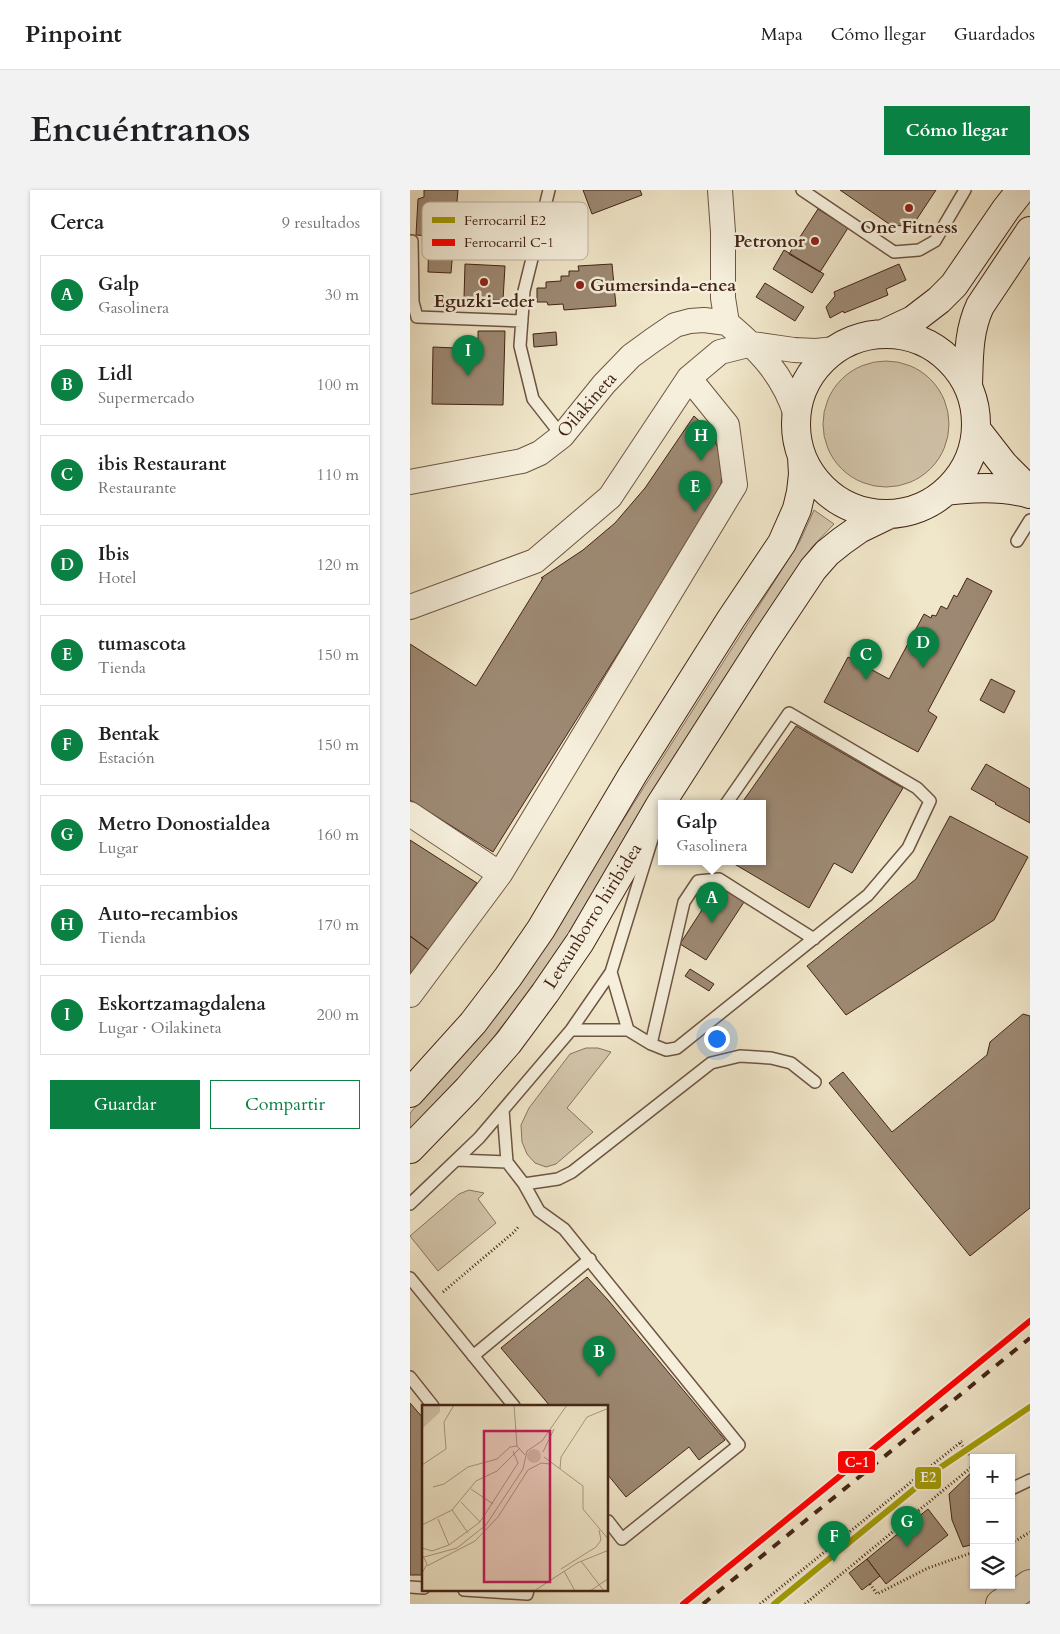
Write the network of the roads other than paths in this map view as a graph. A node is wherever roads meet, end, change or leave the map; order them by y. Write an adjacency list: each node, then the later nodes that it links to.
1 (720, 190): 9 (street)
2 (802, 190): 3 (lane)
3 (965, 190)
4 (1022, 190): 10 (main road)
5 (1030, 231): 14 (main road)
6 (412, 241): 8 (lane)
7 (532, 260): 8 (lane)
8 (522, 321): 17 (lane)
9 (727, 323): 11 (street); 17 (street, Oilakineta)
10 (883, 334): 12 (main road); 14 (main road)
11 (752, 344): 12 (street); 13 (street); 15 (street)
12 (835, 349): 15 (main road)
13 (689, 378): 25 (street); 31 (street)
14 (968, 385): 16 (main road)
15 (796, 415): 18 (main road)
16 (976, 429): 20 (main road); 21 (main road)
17 (562, 436): 19 (street, Oilakineta)
18 (802, 457): 22 (main road); 39 (main road)
19 (410, 482)
20 (1027, 487): 21 (main road)
21 (946, 491): 22 (main road)
22 (890, 514): 26 (main road, Letxunborro hiribidea)
23 (1030, 520): 24 (lane)
24 (1017, 541)
25 (410, 607)
26 (663, 800)
27 (729, 800): 32 (lane)
28 (658, 808): 41 (main road, Letxunborro hiribidea)
29 (410, 814): 31 (street)
30 (658, 814): 33 (lane)
31 (500, 874): 34 (street)
32 (814, 940): 37 (lane); 37 (lane)
33 (611, 972): 35 (lane); 36 (lane)
34 (410, 995)
35 (571, 1030): 36 (lane); 40 (lane)
36 (628, 1030): 37 (lane)
37 (651, 1044)
38 (815, 1082): 44 (lane)
39 (410, 1093)
40 (503, 1110): 42 (lane); 43 (lane)
41 (410, 1149)
42 (457, 1160): 43 (lane); 45 (lane)
43 (507, 1162): 44 (lane)
44 (524, 1184): 46 (lane)
45 (410, 1204)
46 (590, 1259): 48 (lane); 54 (lane)
47 (410, 1278): 48 (lane)
48 (473, 1356): 51 (lane)
49 (410, 1377): 50 (lane)
50 (432, 1405)
51 (513, 1405)
52 (1030, 1480): 53 (lane)
53 (1015, 1487)
54 (609, 1522)
55 (1030, 1584): 58 (main road)
56 (496, 1592): 57 (lane)
57 (528, 1592)
58 (1000, 1604)

